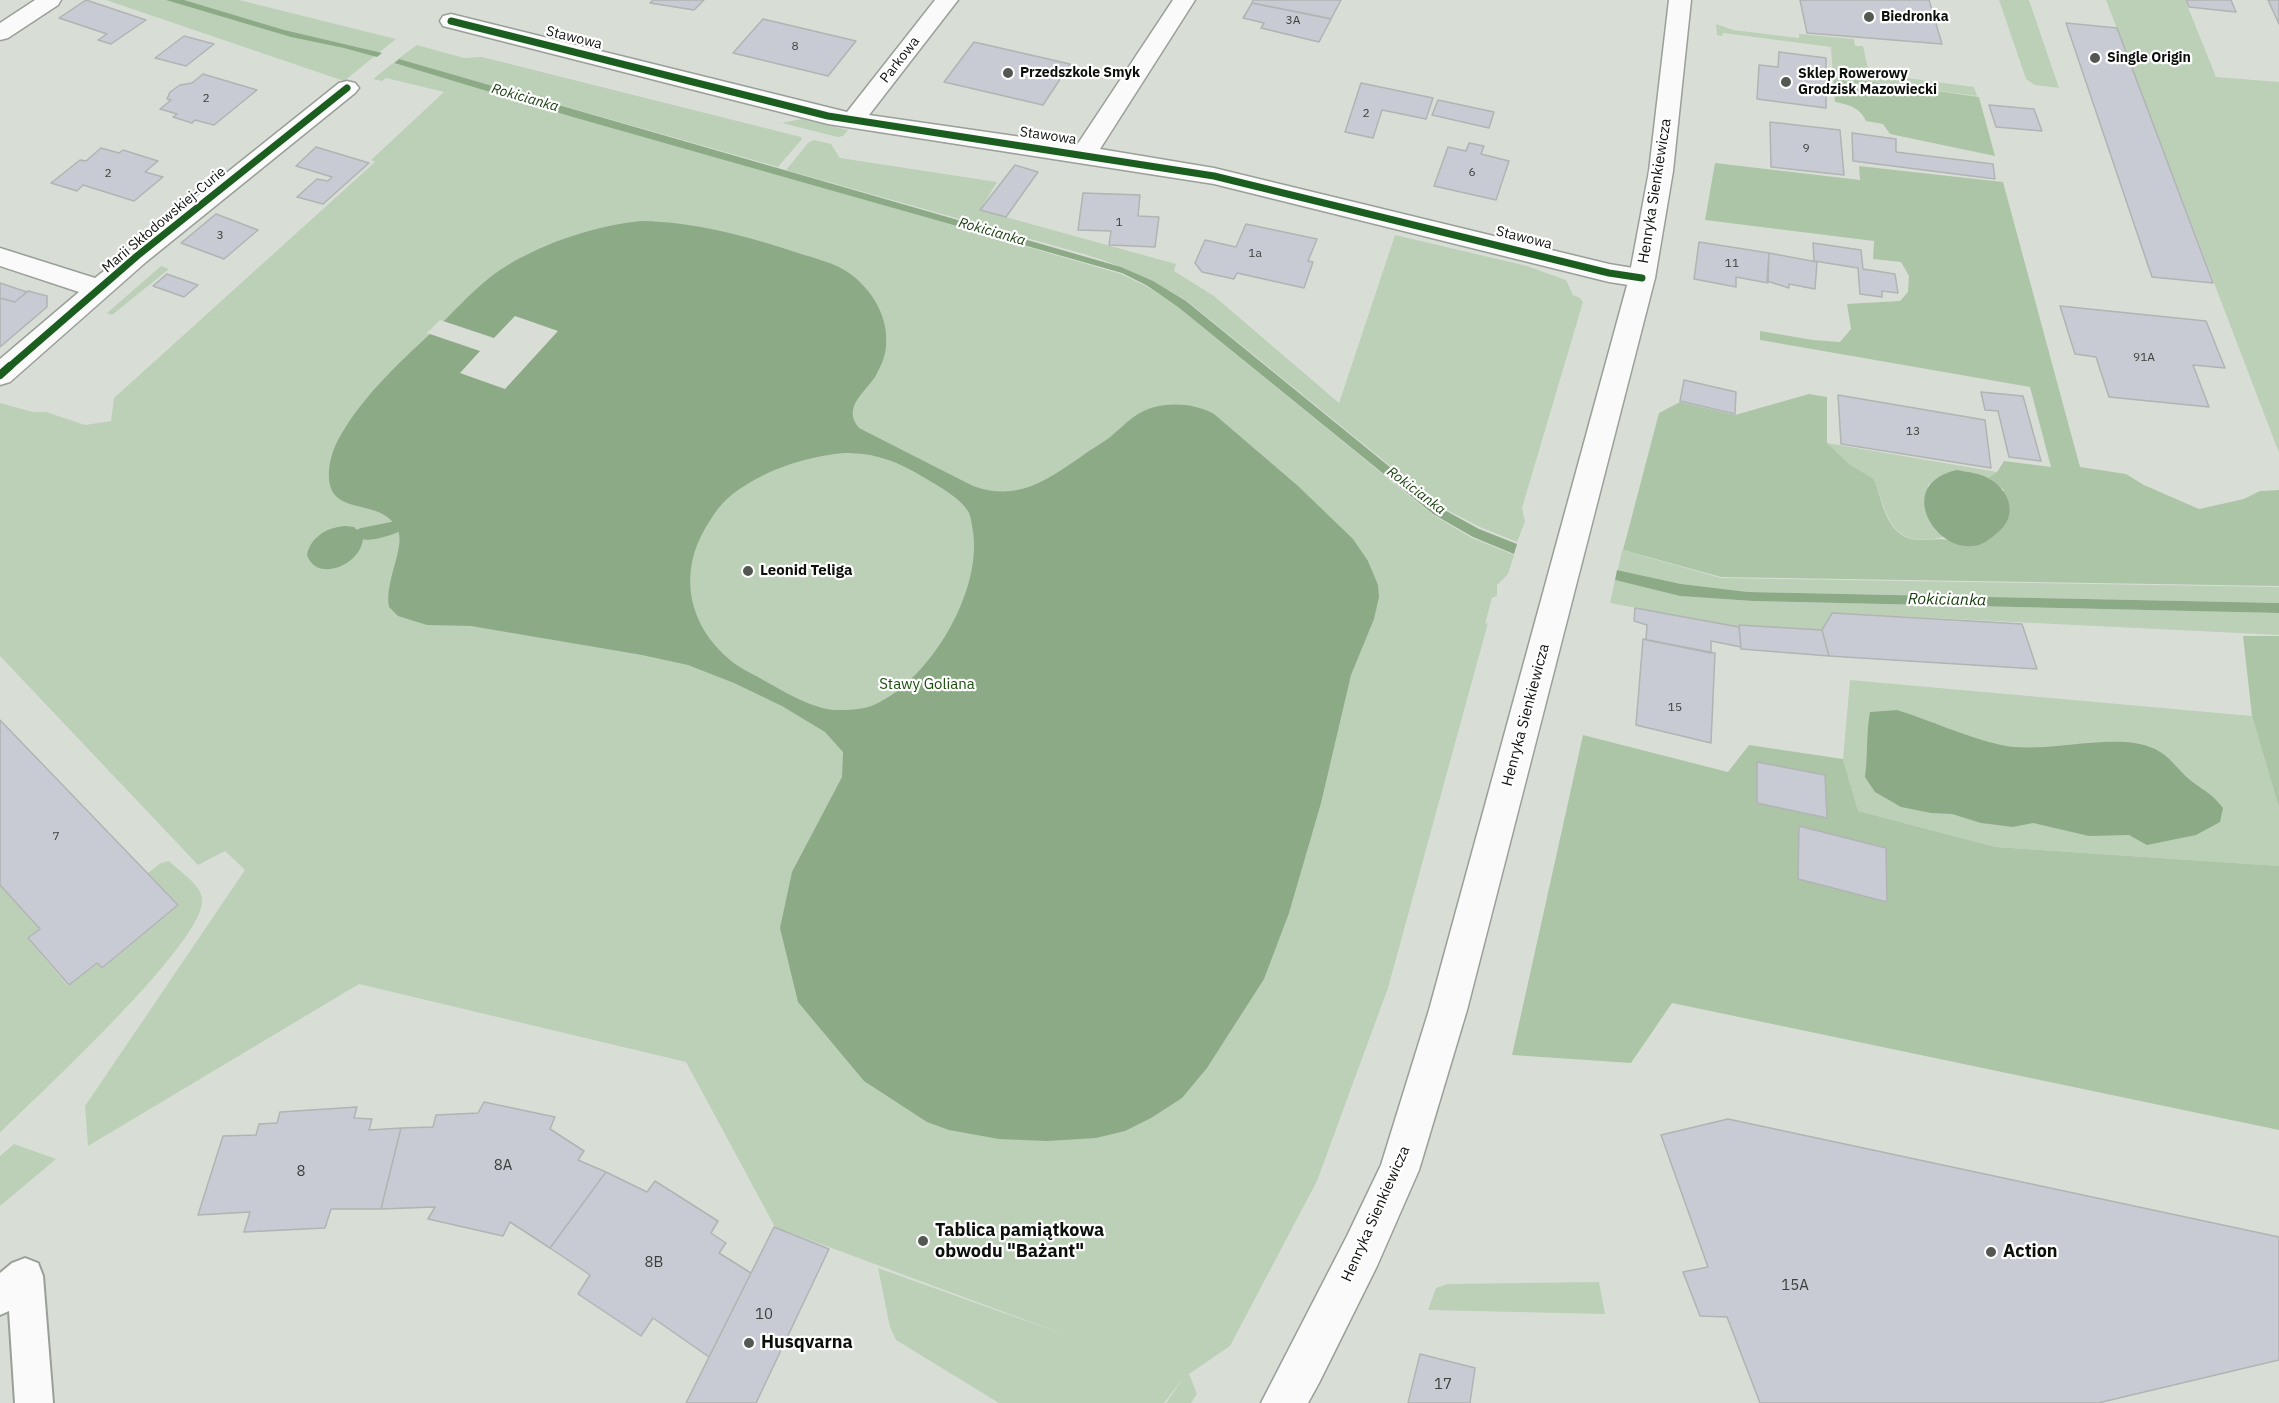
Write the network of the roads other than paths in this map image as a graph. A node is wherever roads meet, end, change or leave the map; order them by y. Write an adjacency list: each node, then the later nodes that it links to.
1 (50, 0): 6 (street)
2 (947, 0): 8 (street, Parkowa)
3 (1184, 0): 9 (street)
4 (1680, 0): 11 (street, Henryka Sienkiewicza)
5 (451, 21): 8 (street, Stawowa)
6 (0, 33)
7 (347, 88): 12 (street, Marii Skłodowskiej-Curie)
8 (852, 120): 9 (street, Stawowa)
9 (1084, 154): 11 (street, Stawowa)
10 (0, 257): 12 (street)
11 (1642, 278): 16 (street, Henryka Sienkiewicza)
12 (101, 289): 13 (street, Marii Skłodowskiej-Curie)
13 (0, 375)
14 (0, 1297): 15 (lane)
15 (34, 1403)
16 (1283, 1403)

